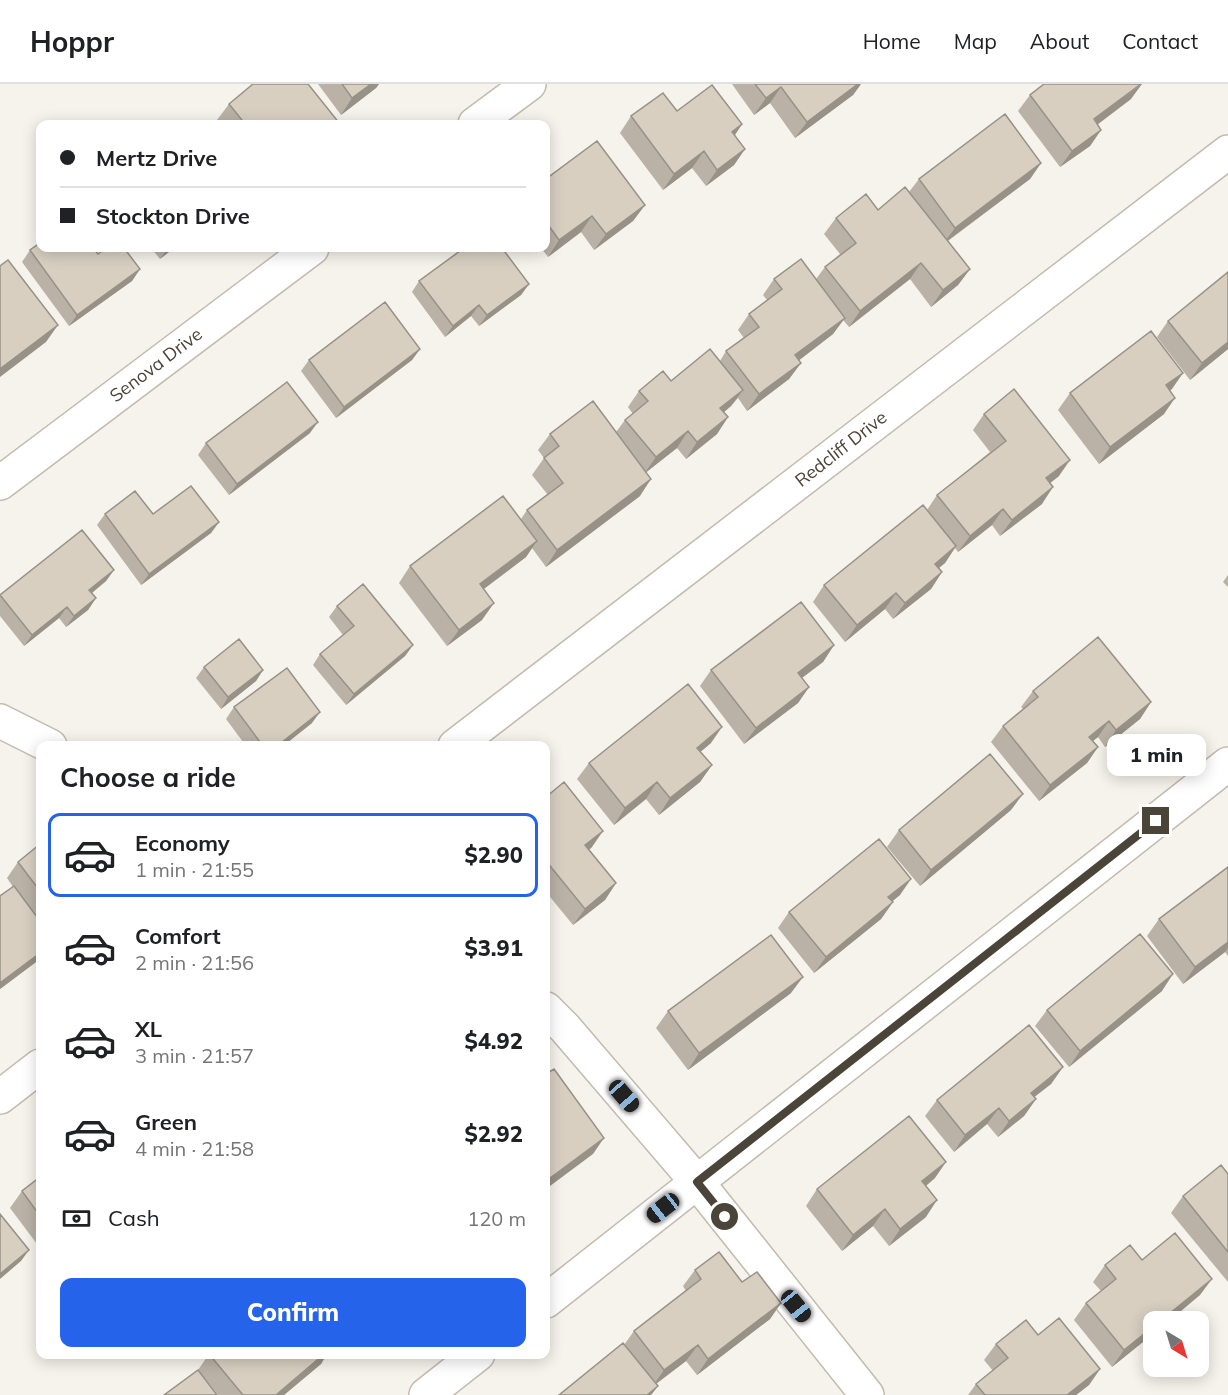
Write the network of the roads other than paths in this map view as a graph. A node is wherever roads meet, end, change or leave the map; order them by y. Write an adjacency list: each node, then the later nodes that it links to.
1 (529, 84): 2 (street)
2 (480, 120)
3 (1228, 152): 8 (street, Redcliff Drive)
4 (307, 252): 5 (street, Senova Drive)
5 (0, 483)
6 (0, 721): 7 (street)
7 (40, 741)
8 (462, 741)
9 (1228, 764): 13 (street)
10 (550, 1013): 13 (street)
11 (36, 1069): 12 (street)
12 (0, 1097)
13 (697, 1182): 14 (street); 17 (street)
14 (550, 1298)
15 (471, 1359): 16 (street)
16 (426, 1395)
17 (867, 1395)

